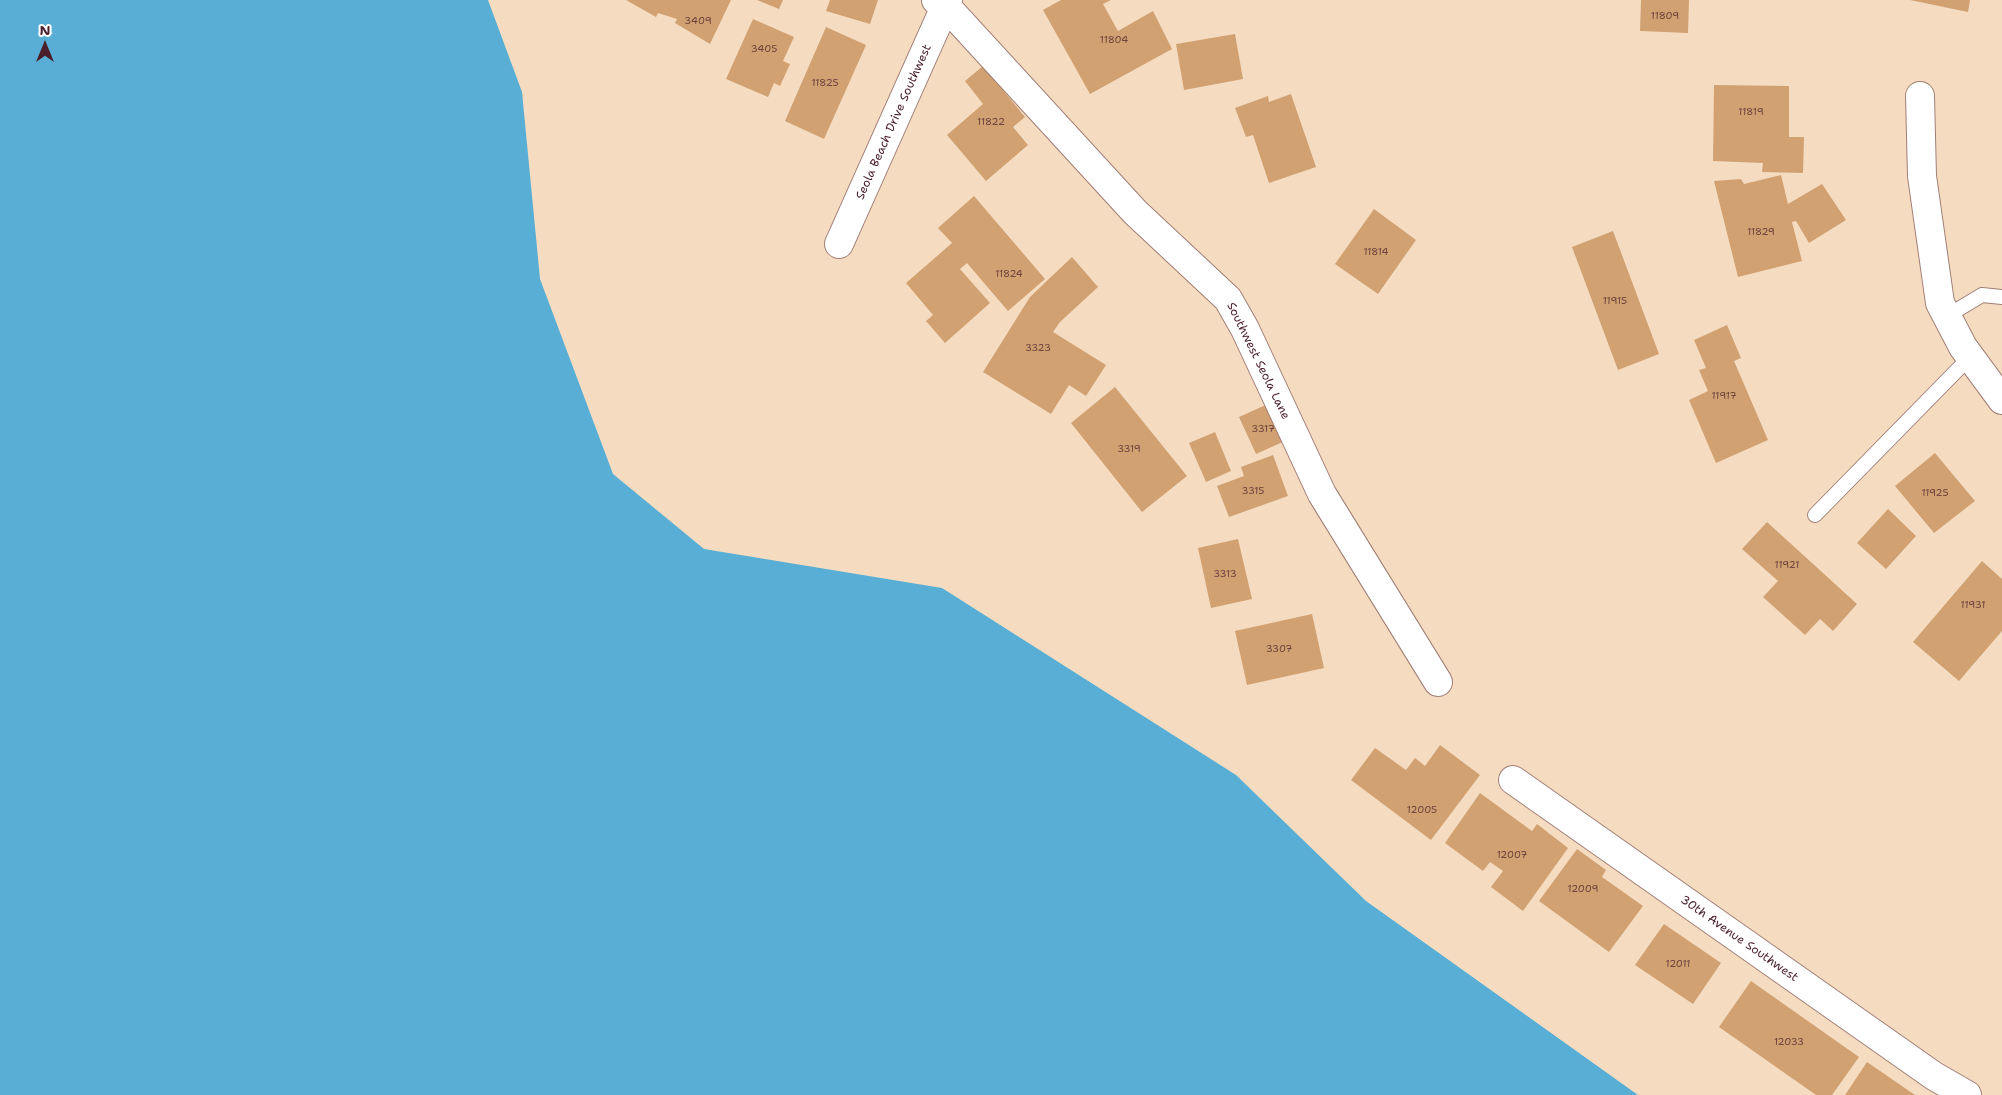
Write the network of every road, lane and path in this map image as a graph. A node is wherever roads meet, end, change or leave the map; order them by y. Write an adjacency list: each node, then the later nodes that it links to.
1 (943, 2): 3 (street, Seola Beach Drive Southwest); 9 (street, Southwest Seola Lane)
2 (1920, 96): 5 (street)
3 (839, 244)
4 (2002, 296): 5 (lane)
5 (1947, 316): 6 (street)
6 (1970, 357): 7 (street); 8 (lane)
7 (2002, 400)
8 (1815, 515)
9 (1438, 682)
10 (1513, 780): 11 (street, 30th Avenue Southwest)
11 (1967, 1095)

